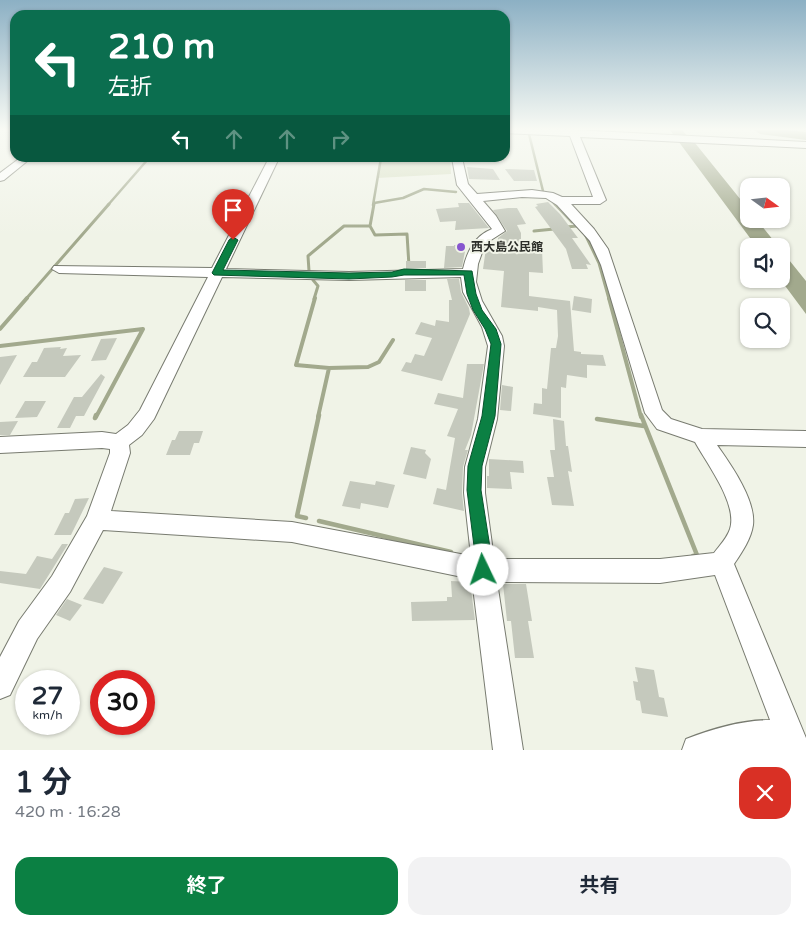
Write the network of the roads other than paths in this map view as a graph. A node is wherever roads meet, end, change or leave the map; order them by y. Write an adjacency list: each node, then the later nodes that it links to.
1 (17, 165): 5 (street)
2 (271, 165): 9 (street)
3 (459, 165): 6 (street)
4 (586, 165): 7 (street)
5 (0, 178)
6 (475, 198): 7 (street); 10 (street)
7 (560, 201): 11 (street)
8 (59, 269): 9 (street)
9 (217, 273): 10 (street); 13 (street)
10 (468, 273): 17 (street)
11 (702, 437): 12 (street); 16 (street)
12 (806, 439)
13 (119, 442): 14 (street); 15 (street)
14 (0, 445)
15 (97, 520): 17 (street); 18 (street)
16 (721, 563): 17 (street); 19 (street)
17 (483, 570): 20 (street)
18 (0, 685)
19 (793, 742): 21 (street)
20 (508, 750)
21 (697, 750)

